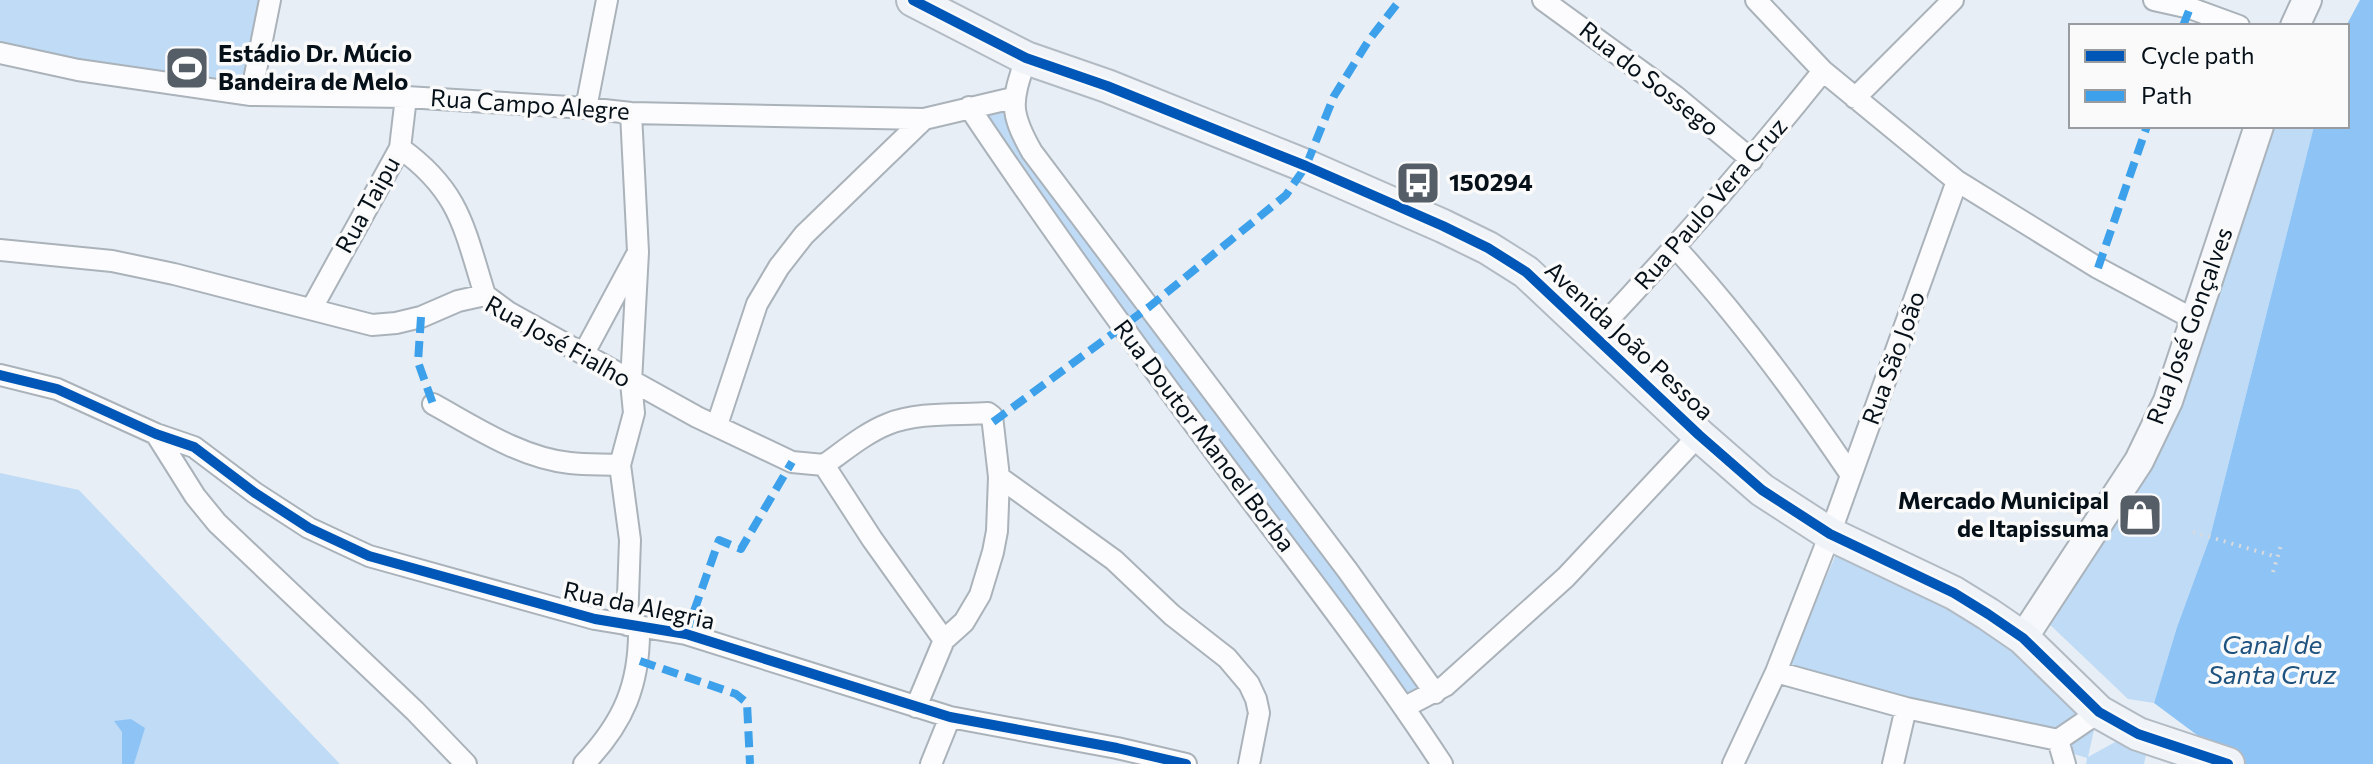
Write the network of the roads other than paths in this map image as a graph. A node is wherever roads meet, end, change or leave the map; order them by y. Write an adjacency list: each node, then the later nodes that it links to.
1 (270, 0): 14 (street)
2 (607, 0): 19 (street)
3 (913, 0): 12 (main road, Avenida João Pessoa)
4 (1543, 0): 24 (street, Rua do Sossego)
5 (1756, 0): 13 (street)
6 (1953, 0): 17 (street)
7 (2154, 0): 9 (street)
8 (2307, 0): 10 (street)
9 (2234, 24)
10 (2296, 24)
11 (0, 53): 14 (street, Rua Campo Alegre)
12 (1026, 58): 16 (street); 32 (main road, Avenida João Pessoa)
13 (1823, 71): 17 (street); 24 (street, Rua Paulo Vera Cruz)
14 (251, 95): 15 (street, Rua Campo Alegre)
15 (406, 97): 19 (street, Rua Campo Alegre); 23 (street, Rua Taipu)
16 (1013, 98): 18 (street, Rua Campo Alegre); 34 (street, Rua Doutor Manoel Borba)
17 (1855, 98): 25 (street)
18 (969, 107): 21 (street, Rua Campo Alegre); 37 (street, Rua Doutor Manoel Borba)
19 (586, 108): 20 (street, Rua Campo Alegre)
20 (631, 113): 21 (street, Rua Campo Alegre); 28 (street)
21 (924, 119): 39 (street)
22 (2258, 128): 31 (street, Rua José Gonçalves)
23 (400, 148): 29 (street); 30 (street, Rua Taipu)
24 (1752, 160): 26 (street, Rua Paulo Vera Cruz)
25 (1957, 181): 31 (street); 45 (street, Rua São João)
26 (1676, 248): 32 (street, Rua Paulo Vera Cruz); 45 (street)
27 (0, 250): 30 (street, Rua José Fialho)
28 (638, 252): 33 (street); 36 (street)
29 (485, 295): 30 (street, Rua José Fialho); 33 (street, Rua José Fialho)
30 (312, 308)
31 (2195, 320): 52 (street, Rua José Gonçalves)
32 (1595, 334): 41 (main road, Avenida João Pessoa)
33 (584, 353): 36 (street, Rua José Fialho)
34 (1198, 372): 37 (street); 44 (street, Rua Doutor Manoel Borba)
35 (0, 375): 40 (street, Rua da Alegria)
36 (631, 382): 39 (street, Rua José Fialho); 42 (street)
37 (1173, 394): 47 (street, Rua Doutor Manoel Borba)
38 (433, 404): 42 (street)
39 (717, 425): 43 (street, Rua José Fialho)
40 (156, 434): 51 (street, Rua da Alegria); 63 (street)
41 (1699, 435): 48 (main road, Avenida João Pessoa); 55 (street)
42 (620, 465): 51 (street)
43 (824, 465): 46 (street); 53 (street)
44 (1272, 470): 47 (street); 49 (street, Rua Doutor Manoel Borba)
45 (1851, 475): 48 (street, Rua São João)
46 (999, 477): 53 (street); 67 (street)
47 (1248, 496): 50 (street, Rua Doutor Manoel Borba)
48 (1830, 534): 52 (main road, Avenida João Pessoa); 54 (street, Rua São João)
49 (1348, 571): 50 (street); 55 (street, Rua Doutor Manoel Borba)
50 (1321, 592): 57 (street, Rua Doutor Manoel Borba)
51 (633, 626): 56 (street, Rua da Alegria); 64 (street)
52 (2023, 638): 59 (main road, Avenida João Pessoa)
53 (944, 640): 56 (street)
54 (1776, 672): 58 (street); 69 (street, Rua São João)
55 (1435, 693): 57 (street)
56 (916, 707): 60 (street, Rua da Alegria)
57 (1405, 707): 68 (street, Rua Doutor Manoel Borba)
58 (1906, 708): 61 (street); 70 (street)
59 (2099, 712): 61 (street); 72 (main road, Avenida João Pessoa)
60 (950, 717): 62 (street, Rua da Alegria); 65 (street)
61 (2058, 740): 71 (street)
62 (1114, 756): 66 (street, Rua da Alegria)
63 (466, 764)
64 (584, 764)
65 (931, 764)
66 (1186, 764)
67 (1249, 764)
68 (1442, 764)
69 (1733, 764)
70 (1893, 764)
71 (2065, 764)
72 (2228, 764)

